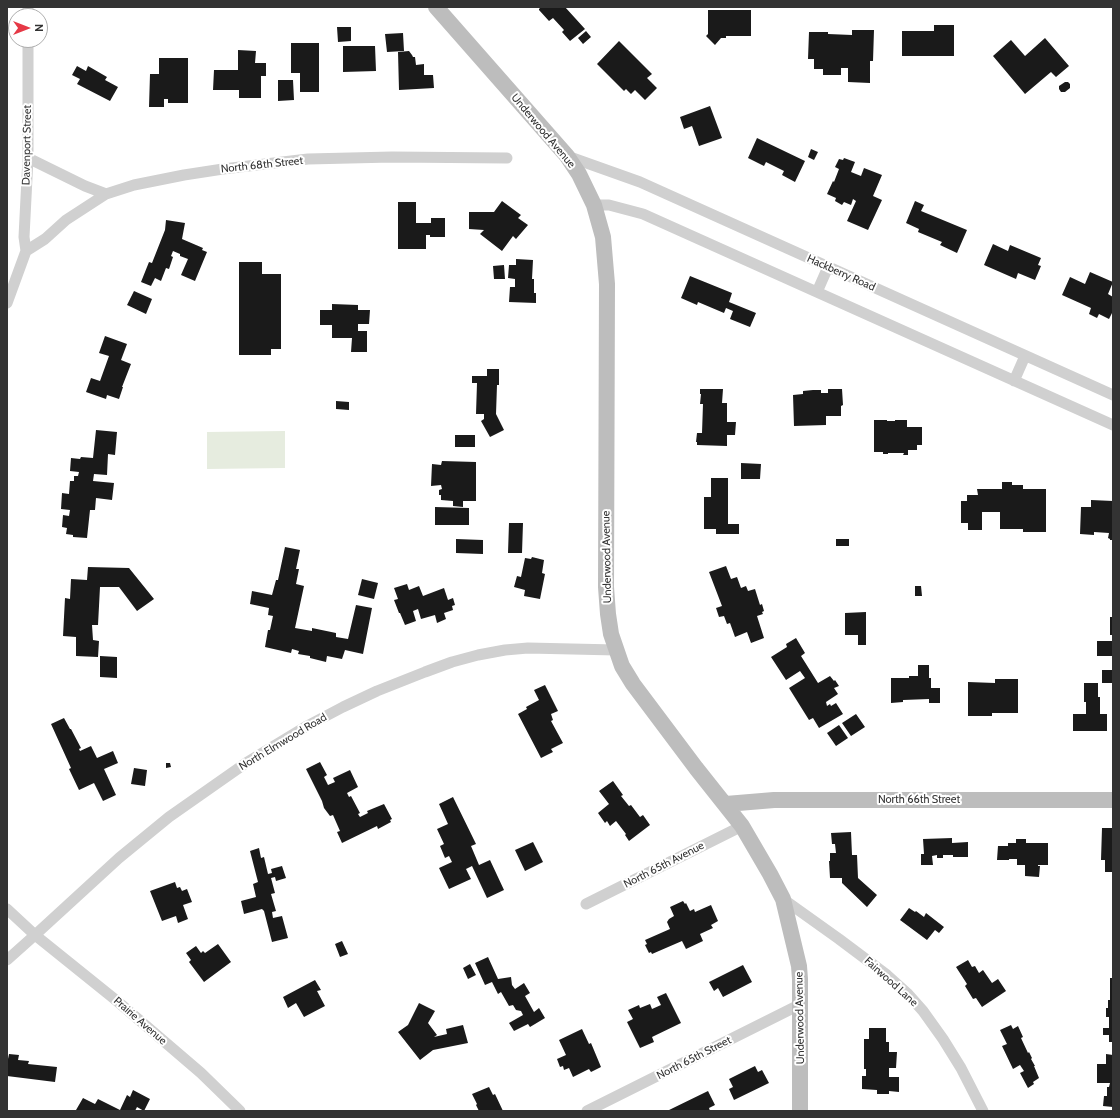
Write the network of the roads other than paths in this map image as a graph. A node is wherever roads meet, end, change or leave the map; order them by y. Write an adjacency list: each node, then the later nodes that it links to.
1 (436, 7): 3 (main road, Underwood Avenue)
2 (28, 48): 4 (street, Davenport Street)
3 (567, 156): 7 (main road, Underwood Avenue); 9 (street, Hackberry Road)
4 (28, 158): 6 (street); 8 (street, Davenport Street)
5 (508, 158): 6 (street, North 68th Street)
6 (106, 194): 8 (street)
7 (594, 205): 10 (street); 16 (main road, Underwood Avenue)
8 (26, 251): 11 (street, Davenport Street)
9 (828, 267): 10 (street); 12 (street, Hackberry Road)
10 (817, 292): 13 (street)
11 (7, 303)
12 (1025, 356): 13 (street); 14 (street, Hackberry Road)
13 (1014, 381): 15 (street)
14 (1113, 396)
15 (1113, 425)
16 (616, 650): 18 (main road, Underwood Avenue); 23 (street, North Elmwood Road)
17 (1113, 800): 18 (main road, North 66th Street)
18 (726, 804): 19 (main road, Underwood Avenue)
19 (742, 826): 20 (main road, Underwood Avenue); 21 (street, North 65th Avenue)
20 (783, 899): 25 (main road, Underwood Avenue); 29 (street, Fairwood Lane)
21 (586, 904)
22 (7, 909): 23 (street)
23 (35, 935): 24 (street, North Elmwood Road); 26 (street, Prairie Avenue)
24 (7, 960)
25 (801, 1004): 27 (street, North 65th Street); 28 (main road, Underwood Avenue)
26 (240, 1111)
27 (587, 1111)
28 (800, 1111)
29 (983, 1111)

